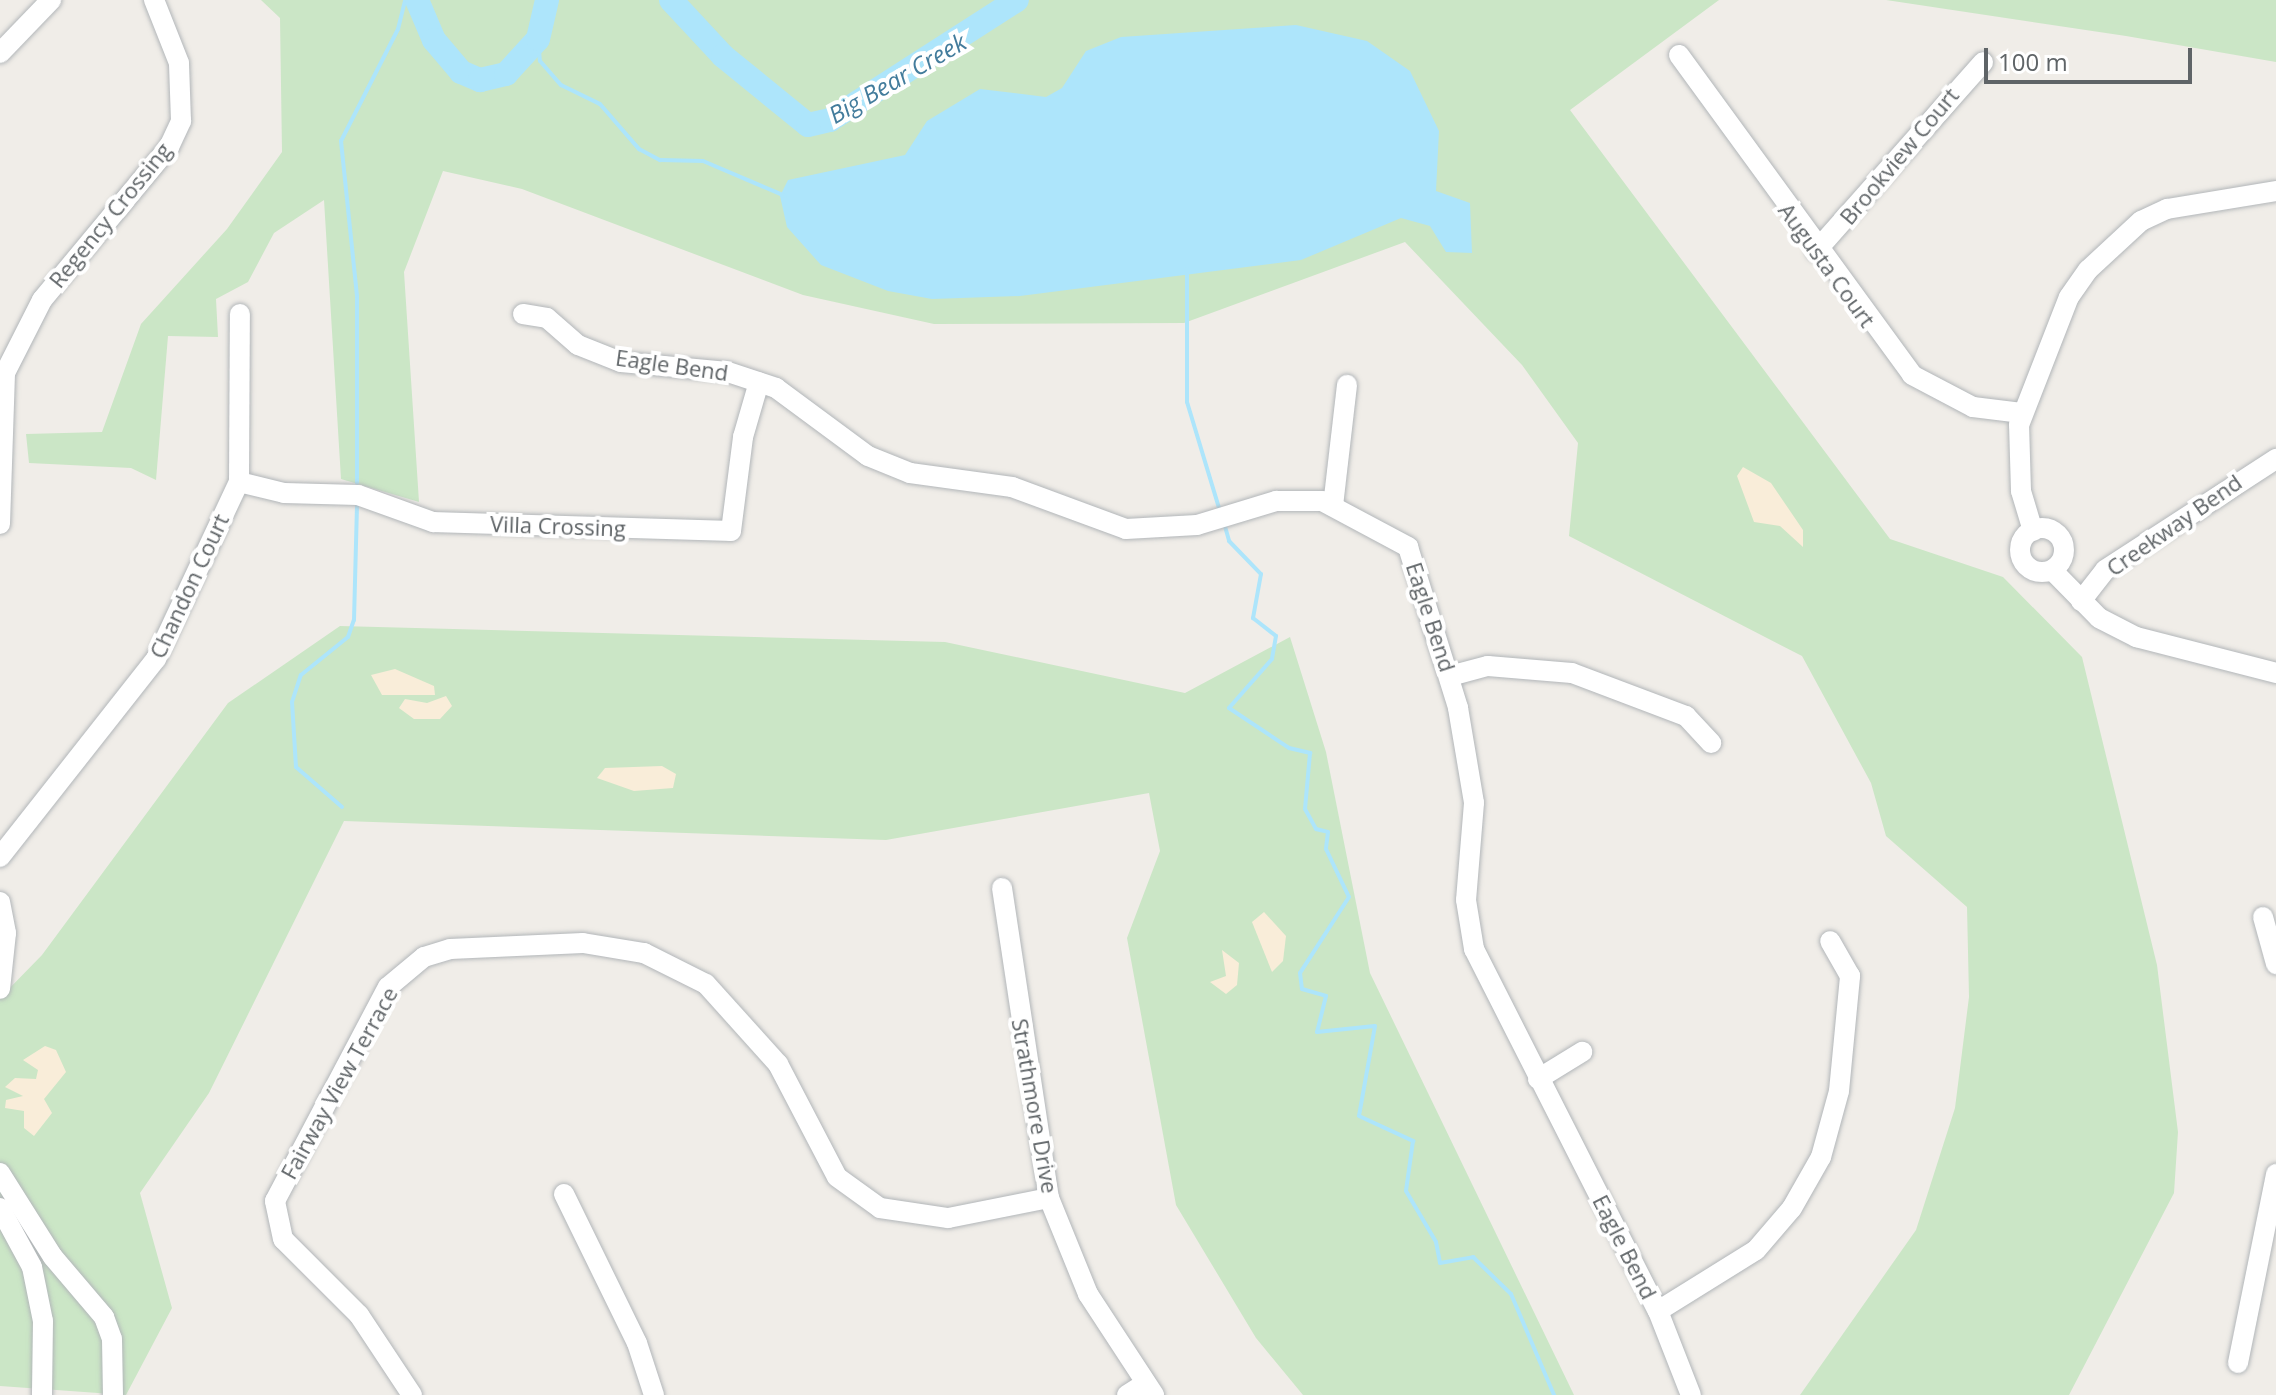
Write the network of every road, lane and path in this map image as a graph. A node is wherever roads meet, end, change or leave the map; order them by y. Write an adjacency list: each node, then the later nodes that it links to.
1 (51, 0): 3 (street)
2 (154, 0): 10 (street, Regency Crossing)
3 (0, 53)
4 (1679, 55): 7 (street, Augusta Court)
5 (1983, 62): 7 (street, Brookview Court)
6 (2276, 191): 13 (street)
7 (1816, 251): 13 (street, Augusta Court)
8 (240, 314): 15 (street, Chandon Court)
9 (523, 314): 11 (street, Eagle Bend)
10 (3, 373): 17 (street, Regency Crossing)
11 (759, 382): 15 (street, Villa Crossing); 16 (street, Eagle Bend)
12 (1347, 385): 16 (street)
13 (2022, 413): 18 (street)
14 (2276, 459): 20 (street, Creekway Bend)
15 (239, 482): 24 (street, Chandon Court)
16 (1333, 506): 22 (street, Eagle Bend)
17 (0, 524)
18 (2033, 531): 19 (street); 19 (street)
19 (2052, 570): 20 (street)
20 (2081, 601): 21 (street)
21 (2276, 673)
22 (1450, 676): 23 (street); 32 (street, Eagle Bend)
23 (1711, 743)
24 (0, 857)
25 (1002, 888): 36 (street, Strathmore Drive)
26 (0, 902): 30 (street)
27 (2263, 917): 29 (street)
28 (1830, 941): 38 (street)
29 (2276, 964)
30 (0, 989)
31 (1582, 1052): 32 (street)
32 (1538, 1079): 38 (street, Eagle Bend)
33 (0, 1173): 42 (street)
34 (2276, 1174): 39 (street)
35 (564, 1194): 44 (street)
36 (1049, 1198): 40 (street, Strathmore Drive); 43 (street, Fairway View Terrace)
37 (0, 1208): 41 (street)
38 (1658, 1311): 46 (street, Eagle Bend)
39 (2238, 1363)
40 (1150, 1389): 45 (street)
41 (42, 1395)
42 (113, 1395)
43 (412, 1395)
44 (654, 1395)
45 (1127, 1395)
46 (1691, 1395)

